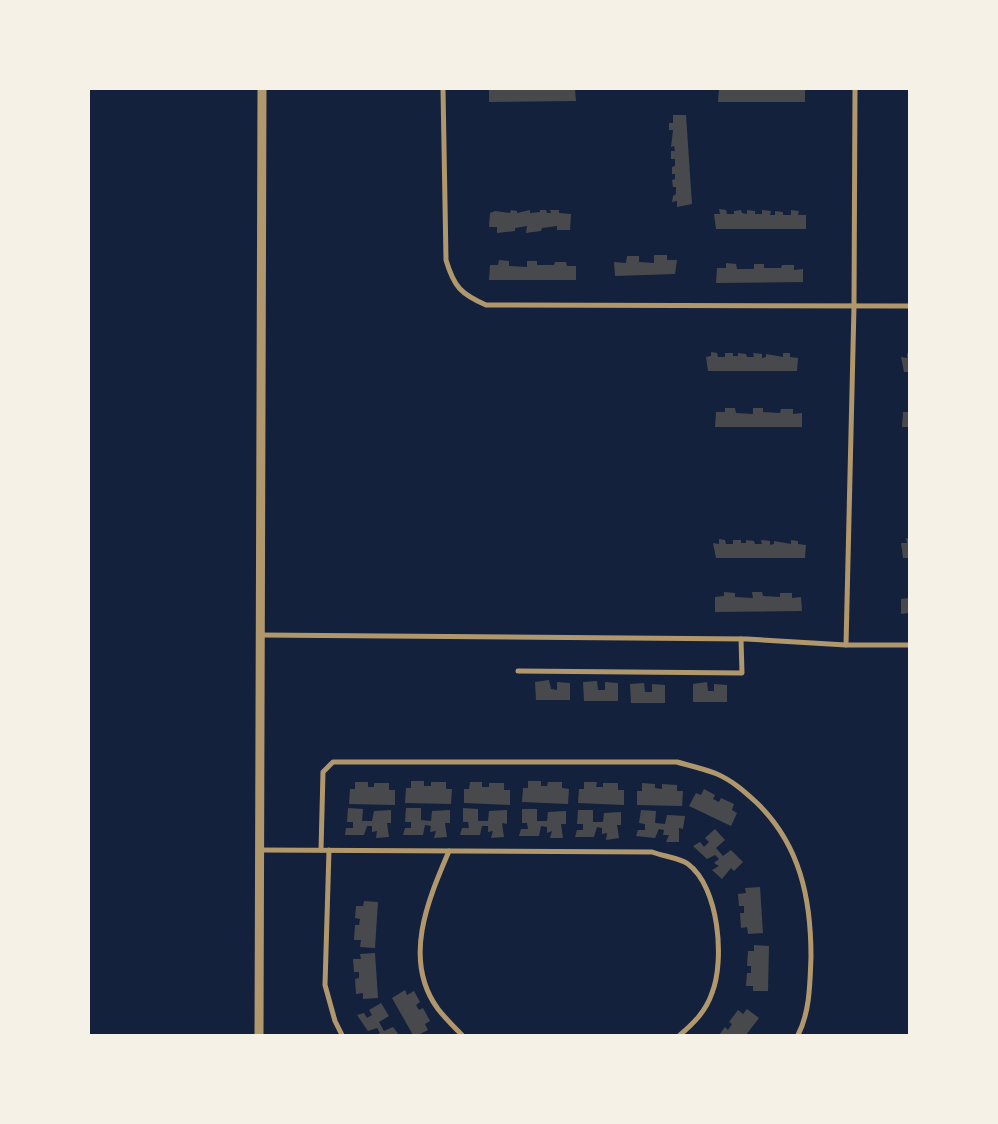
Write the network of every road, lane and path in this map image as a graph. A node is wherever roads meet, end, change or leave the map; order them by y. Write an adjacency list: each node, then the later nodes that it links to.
1 (262, 89): 6 (street)
2 (443, 89): 4 (street)
3 (856, 89): 4 (street)
4 (854, 306): 5 (street); 8 (street)
5 (909, 306)
6 (261, 635): 7 (street); 11 (street)
7 (741, 638): 8 (street); 10 (street)
8 (846, 645): 9 (street)
9 (909, 645)
10 (518, 671)
11 (260, 850): 12 (street); 15 (street)
12 (321, 850): 13 (street); 19 (street)
13 (329, 850): 14 (street); 16 (street)
14 (449, 851): 17 (street); 18 (street)
15 (259, 1035)
16 (342, 1035)
17 (462, 1035)
18 (680, 1035)
19 (798, 1035)

